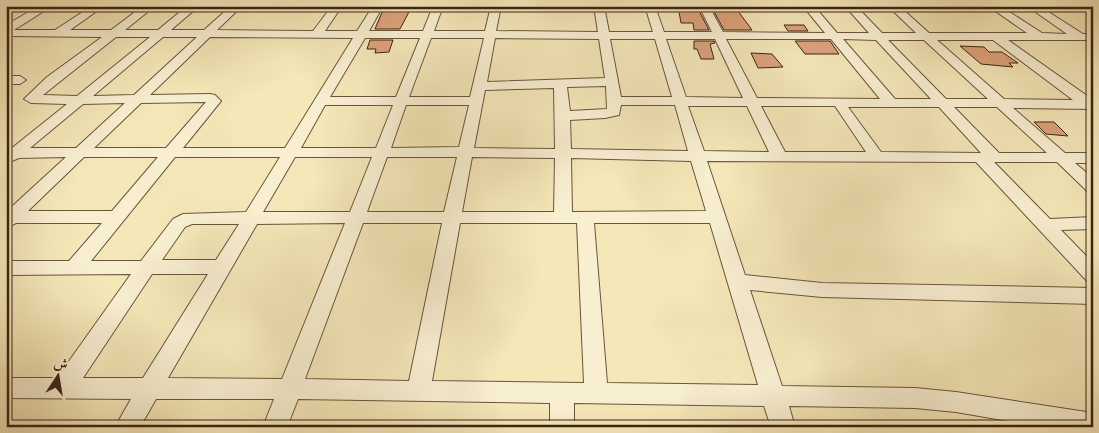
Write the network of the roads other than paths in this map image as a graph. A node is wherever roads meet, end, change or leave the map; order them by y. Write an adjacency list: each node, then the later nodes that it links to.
1 (47, 6): 21 (street)
2 (99, 6): 22 (street)
3 (150, 6): 23 (street)
4 (194, 6): 24 (street)
5 (237, 6): 6 (street); 25 (street)
6 (252, 6)
7 (336, 6): 26 (street)
8 (378, 6): 27 (street)
9 (438, 6): 28 (street)
10 (496, 6): 29 (street)
11 (599, 6): 30 (street)
12 (650, 6): 31 (street)
13 (704, 6): 32 (street)
14 (808, 6): 33 (street)
15 (850, 6): 34 (street)
16 (893, 6): 35 (street)
17 (993, 6): 37 (street)
18 (1032, 6): 38 (street)
19 (1089, 6): 20 (street)
20 (1093, 8)
21 (6, 32): 22 (street)
22 (58, 33): 23 (street)
23 (114, 34): 24 (street); 46 (street)
24 (162, 34): 25 (street); 46 (street)
25 (207, 34): 26 (street); 45 (street)
26 (316, 35): 27 (street)
27 (361, 35): 28 (street); 47 (street)
28 (427, 35): 29 (street); 48 (street)
29 (490, 35): 30 (street); 44 (street)
30 (604, 35): 31 (street); 42 (street)
31 (659, 36): 32 (street); 50 (street)
32 (719, 36): 33 (street); 51 (street)
33 (833, 36): 34 (street); 53 (street)
34 (879, 36): 35 (street); 54 (street)
35 (928, 37): 36 (street); 55 (street)
36 (996, 37): 37 (street); 56 (street)
37 (1040, 37): 38 (street)
38 (1087, 37): 39 (street)
39 (1093, 44)
40 (6, 80): 41 (street)
41 (20, 80)
42 (612, 82): 43 (street); 49 (street)
43 (560, 84): 44 (street); 57 (street)
44 (477, 94): 48 (street); 60 (street)
45 (138, 98): 46 (street); 61 (street); 62 (street)
46 (78, 100): 64 (street)
47 (321, 101): 48 (street); 58 (street)
48 (401, 101): 59 (street)
49 (614, 101): 50 (street); 57 (street)
50 (680, 102): 51 (street); 65 (street)
51 (752, 102): 52 (street); 66 (street)
52 (839, 103): 53 (street); 67 (street)
53 (891, 103): 54 (street)
54 (943, 103): 55 (street); 68 (street)
55 (1000, 104): 56 (street); 69 (street)
56 (1091, 106)
57 (562, 116): 63 (street)
58 (291, 152): 59 (street); 61 (street); 73 (street)
59 (382, 152): 60 (street); 74 (street)
60 (465, 152): 63 (street); 75 (street)
61 (170, 153): 62 (street); 72 (street)
62 (78, 154): 64 (street); 79 (street)
63 (563, 154): 65 (street); 76 (street)
64 (10, 156)
65 (696, 156): 66 (street); 78 (street)
66 (779, 156): 67 (street)
67 (877, 157): 68 (street)
68 (987, 157): 69 (street); 81 (street)
69 (1059, 157): 70 (street); 71 (street)
70 (1093, 158)
71 (1093, 187)
72 (116, 217): 79 (street); 84 (street)
73 (250, 217): 74 (street); 82 (street); 85 (street)
74 (356, 217): 75 (street); 92 (street)
75 (452, 217): 76 (street); 93 (street)
76 (563, 217): 77 (street)
77 (585, 217): 78 (street); 95 (street)
78 (716, 217): 87 (street)
79 (8, 219)
80 (1093, 223): 81 (street)
81 (1045, 225): 86 (street)
82 (223, 267): 85 (street); 91 (street)
83 (6, 268): 84 (street)
84 (74, 268): 85 (street)
85 (146, 268): 90 (street)
86 (1093, 275)
87 (736, 282): 88 (street); 96 (street)
88 (1093, 296)
89 (6, 388): 90 (street)
90 (63, 388): 91 (street)
91 (150, 388): 92 (street); 98 (street)
92 (290, 389): 93 (street); 99 (street)
93 (419, 391): 94 (street)
94 (562, 393): 95 (street); 100 (street)
95 (596, 393): 96 (street)
96 (773, 397): 97 (street); 101 (street)
97 (1093, 424)
98 (128, 427)
99 (275, 427)
100 (562, 427)
101 (782, 427)

